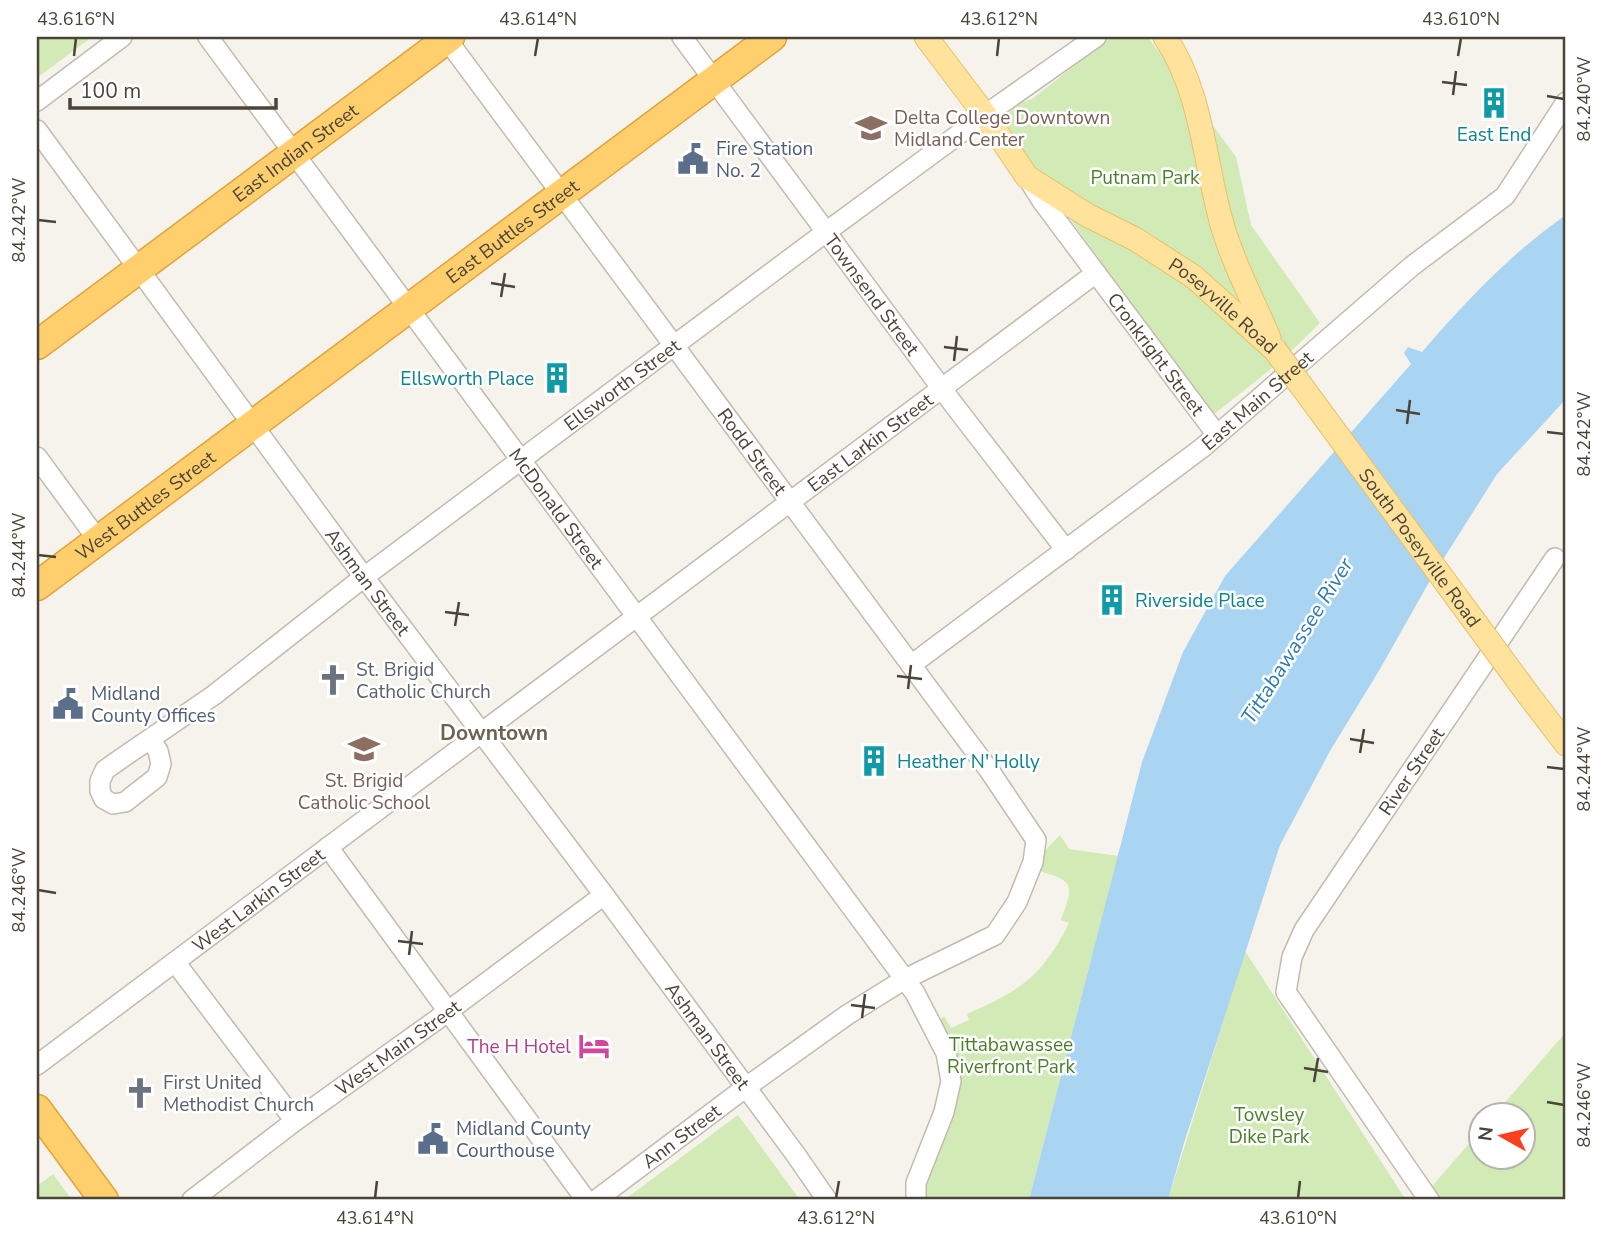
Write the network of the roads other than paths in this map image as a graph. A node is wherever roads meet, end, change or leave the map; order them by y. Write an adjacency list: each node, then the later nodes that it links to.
1 (122, 37): 10 (street)
2 (208, 37): 14 (street, McDonald Street)
3 (682, 37): 9 (street, Townsend Street)
4 (772, 37): 9 (highway, East Buttles Street)
5 (926, 37): 12 (main road)
6 (1096, 37): 12 (street, Ellsworth Street)
7 (1165, 37): 23 (main road, Poseyville Road)
8 (447, 38): 14 (highway, East Indian Street); 16 (street, Rodd Street)
9 (713, 80): 16 (highway, East Buttles Street); 17 (street, Townsend Street)
10 (37, 101)
11 (1566, 102): 26 (street, East Main Street)
12 (985, 114): 15 (main road); 17 (street, Ellsworth Street)
13 (37, 130): 18 (street, Ashman Street)
14 (295, 152): 18 (highway, East Indian Street); 20 (street, McDonald Street)
15 (1027, 177): 19 (street); 23 (main road, Poseyville Road)
16 (562, 194): 20 (highway, East Buttles Street); 22 (street, Rodd Street)
17 (826, 232): 22 (street, Ellsworth Street); 24 (street, Townsend Street)
18 (139, 268): 21 (highway, East Indian Street); 25 (street, Ashman Street)
19 (1096, 273): 24 (street, East Larkin Street); 26 (street, Cronkright Street)
20 (408, 308): 25 (highway, East Buttles Street); 28 (street, McDonald Street)
21 (37, 345)
22 (674, 347): 28 (street, Ellsworth Street); 29 (street, Rodd Street)
23 (1275, 350): 39 (main road, South Poseyville Road, bridge)
24 (942, 388): 29 (street, East Larkin Street); 31 (street, Townsend Street)
25 (253, 424): 30 (highway, West Buttles Street); 33 (street, Ashman Street)
26 (1217, 435): 31 (street, East Main Street)
27 (37, 457): 30 (street)
28 (520, 460): 33 (street, Ellsworth Street); 35 (street, McDonald Street)
29 (790, 501): 35 (street, East Larkin Street); 36 (street, Rodd Street)
30 (98, 540): 34 (highway, West Buttles Street)
31 (1066, 550): 36 (street, East Main Street)
32 (1555, 558): 55 (street, River Street)
33 (364, 577): 37 (street, Ashman Street); 38 (street, Ellsworth Street)
34 (37, 586)
35 (635, 617): 37 (street, East Larkin Street); 43 (street, McDonald Street)
36 (911, 665): 43 (street, Rodd Street)
37 (481, 732): 40 (street, West Larkin Street); 41 (street, Ashman Street)
38 (151, 740)
39 (1566, 744)
40 (328, 847): 42 (street, West Larkin Street); 44 (street)
41 (604, 895): 44 (street, West Main Street); 46 (street, Ashman Street)
42 (175, 962): 45 (street, West Larkin Street); 48 (street)
43 (905, 979): 46 (street, Ann Street); 54 (street, McDonald Street)
44 (448, 1011): 48 (street, West Main Street); 51 (street)
45 (37, 1065)
46 (745, 1088): 52 (street, Ann Street); 53 (street, Ashman Street)
47 (37, 1109): 49 (highway)
48 (295, 1121): 50 (street, West Main Street)
49 (104, 1200)
50 (192, 1200)
51 (586, 1200)
52 (596, 1200)
53 (827, 1200)
54 (916, 1200)
55 (1429, 1200)

